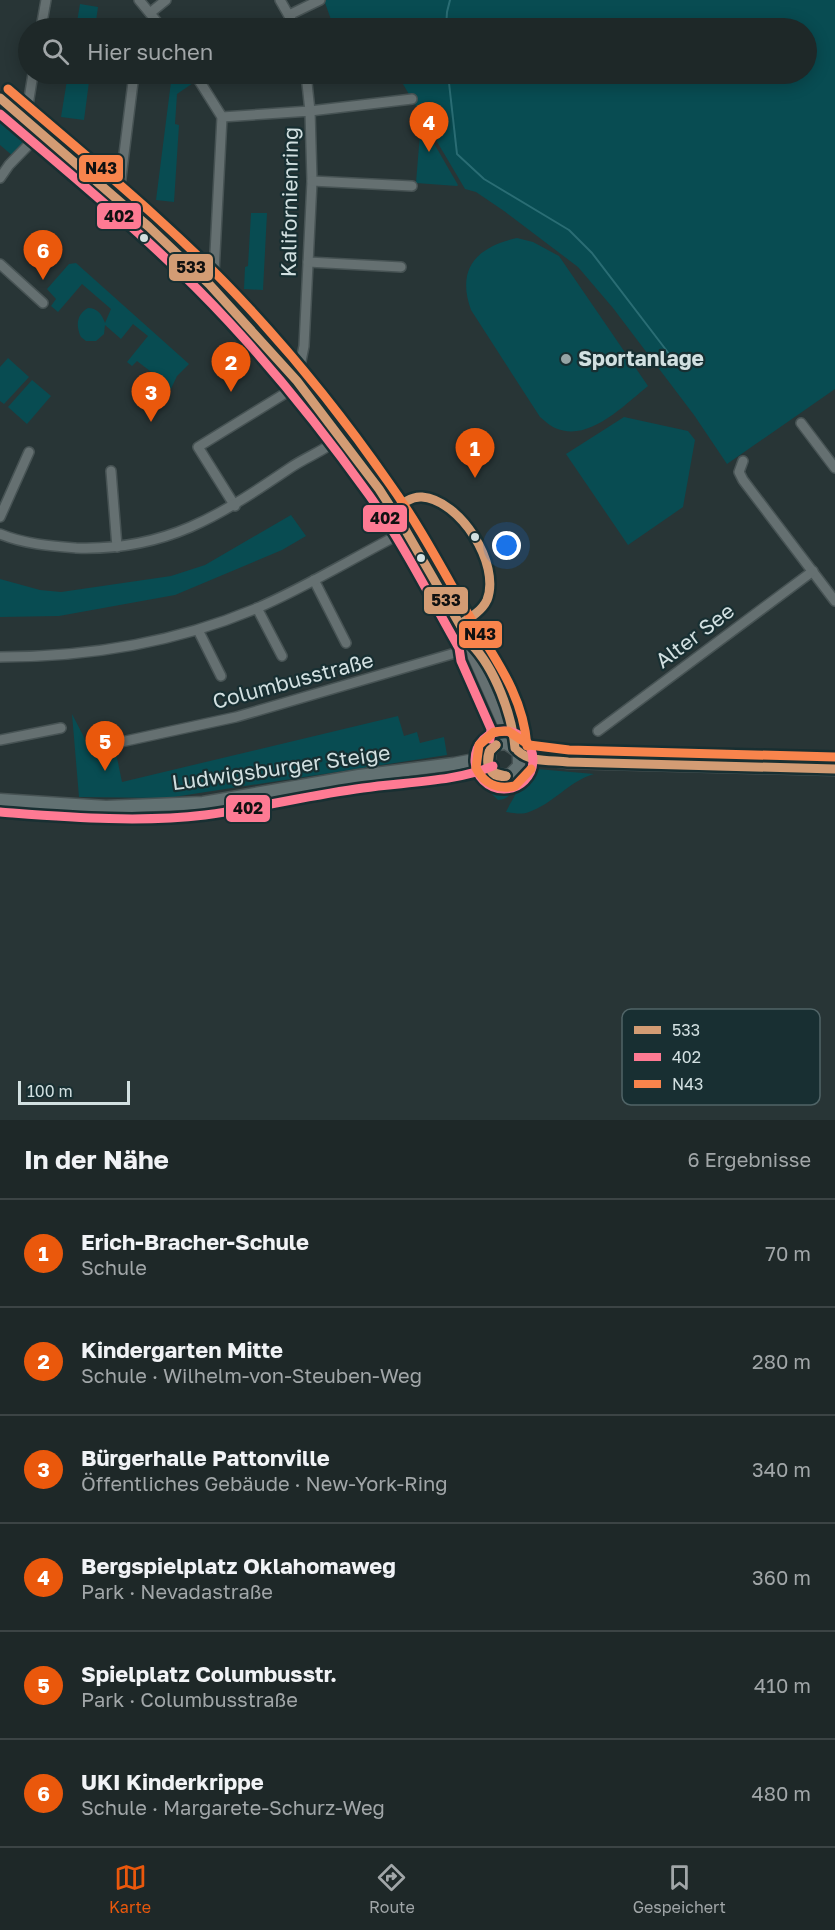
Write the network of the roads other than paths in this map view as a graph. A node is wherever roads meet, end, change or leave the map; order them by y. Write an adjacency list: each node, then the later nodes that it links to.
1 (46, 0): 8 (street)
2 (139, 0): 6 (street)
3 (166, 0): 6 (street)
4 (280, 0): 7 (street)
5 (320, 0): 7 (street)
6 (150, 12): 9 (street)
7 (289, 15): 10 (street)
8 (43, 18)
9 (154, 18)
10 (291, 18)
11 (31, 84): 18 (street)
12 (133, 84): 24 (street)
13 (201, 84): 19 (street)
14 (307, 84): 17 (street)
15 (0, 98): 18 (street)
16 (412, 99): 17 (street)
17 (310, 111): 19 (street, Kalifornienring); 22 (street, Kalifornienring)
18 (20, 116): 20 (street)
19 (222, 117): 28 (street)
20 (40, 133): 21 (street); 24 (street)
21 (0, 178)
22 (312, 181): 23 (street); 25 (street, Kalifornienring)
23 (412, 186)
24 (113, 197): 28 (street)
25 (308, 262): 27 (street); 30 (street, Kalifornienring)
26 (0, 264): 29 (street)
27 (401, 267)
28 (209, 284): 30 (street)
29 (43, 303)
30 (297, 381): 32 (street); 37 (street)
31 (801, 423): 35 (street)
32 (341, 437): 37 (street); 39 (street)
33 (29, 452): 38 (street)
34 (743, 461): 42 (street)
35 (835, 468)
36 (111, 471): 41 (street)
37 (234, 506): 41 (street)
38 (0, 517)
39 (406, 531): 43 (street); 48 (street)
40 (0, 534): 41 (street)
41 (117, 548)
42 (813, 571): 44 (street); 53 (street, Alter See)
43 (314, 580): 45 (street); 47 (street)
44 (835, 600)
45 (257, 608): 46 (street); 49 (street)
46 (198, 630): 50 (street); 51 (street)
47 (346, 643)
48 (471, 644): 55 (street, Columbusstraße); 56 (street); 57 (street)
49 (282, 656)
50 (0, 657)
51 (221, 676)
52 (61, 728): 54 (street)
53 (598, 731)
54 (0, 740)
55 (121, 742)
56 (501, 743): 57 (main road); 58 (main road)
57 (517, 750): 59 (main road); 61 (main road)
58 (488, 755): 60 (main road); 63 (main road)
59 (568, 762): 61 (main road); 62 (main road)
60 (454, 764): 63 (main road); 64 (main road, Ludwigsburger Steige)
61 (519, 766): 63 (main road)
62 (835, 769)
63 (490, 770)
64 (0, 800)

